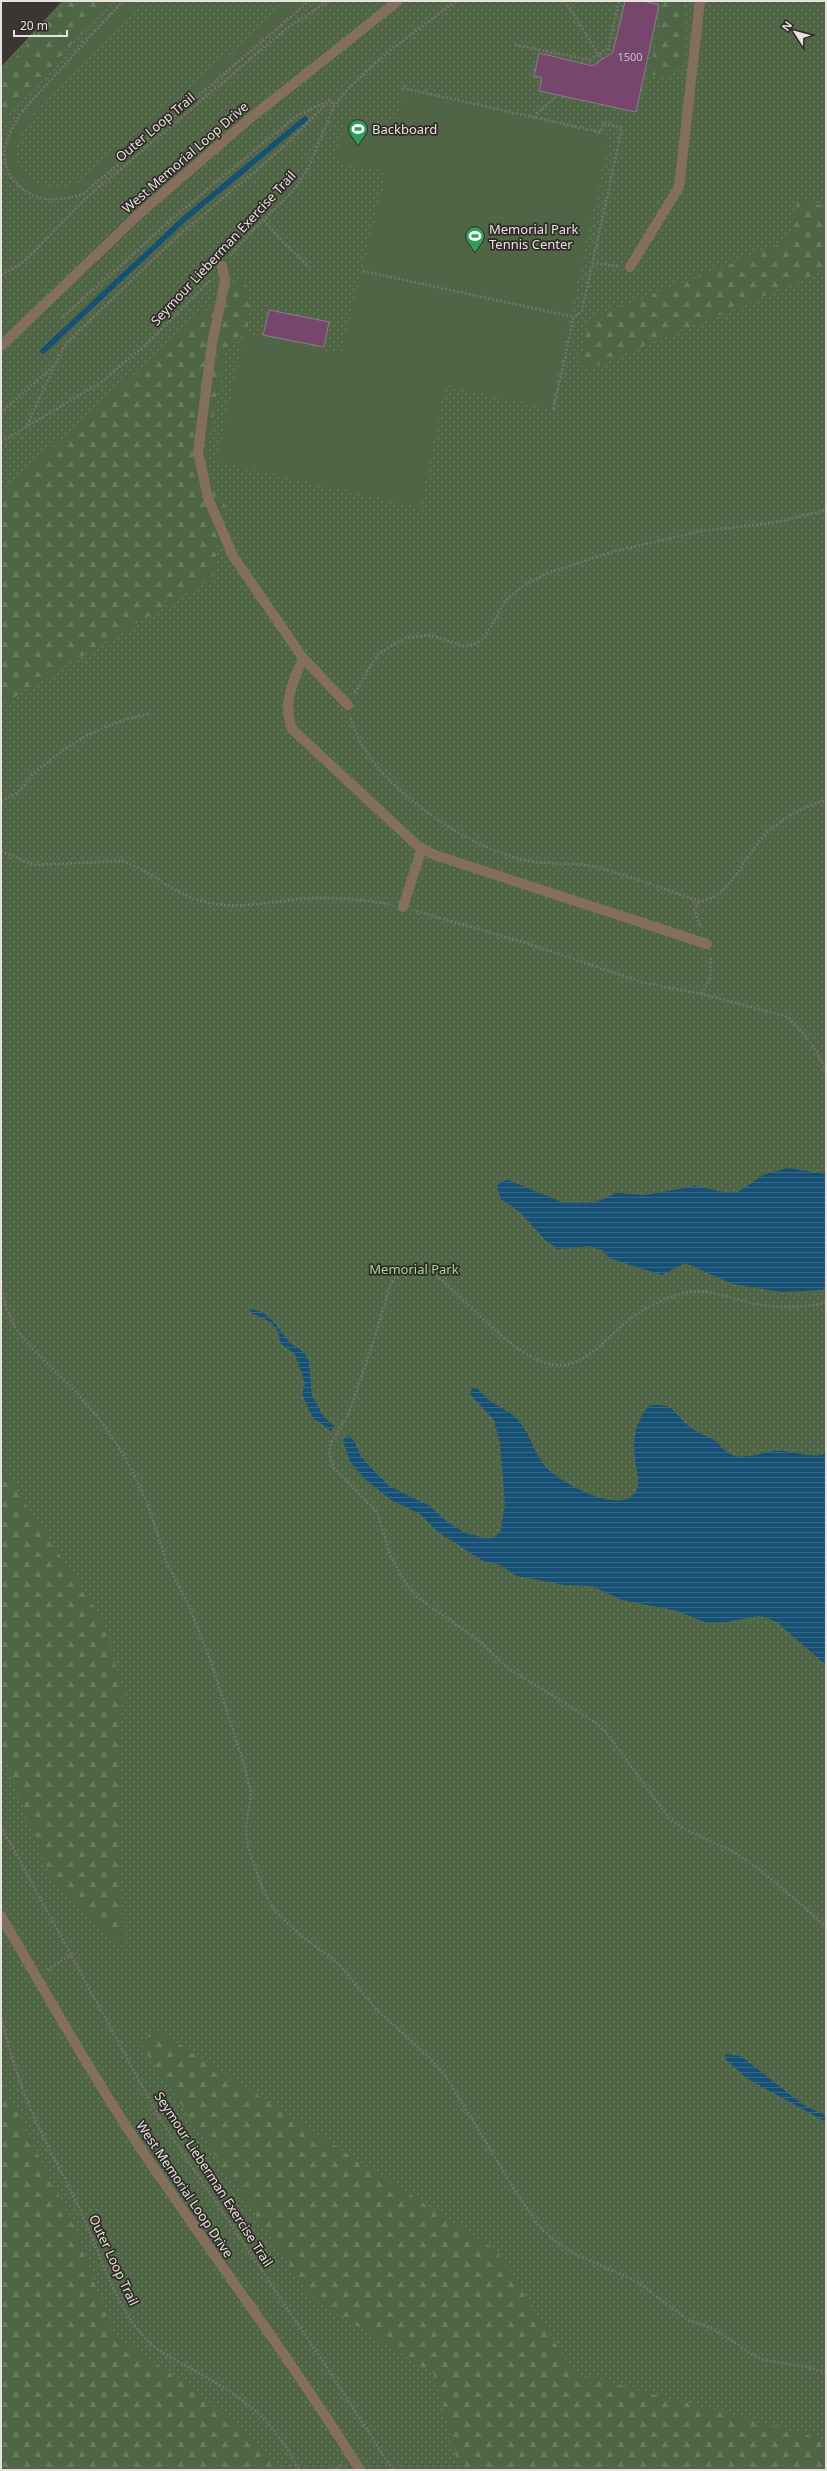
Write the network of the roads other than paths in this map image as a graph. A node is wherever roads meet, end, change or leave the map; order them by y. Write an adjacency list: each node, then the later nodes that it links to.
1 (398, 1): 5 (street, West Memorial Loop Drive)
2 (700, 1): 4 (street)
3 (222, 266): 6 (street)
4 (630, 267)
5 (1, 346)
6 (303, 658): 7 (street); 8 (street)
7 (348, 705)
8 (422, 848): 9 (street); 10 (street)
9 (403, 907)
10 (707, 944)
11 (1, 1916): 12 (street, West Memorial Loop Drive)
12 (360, 2470)

